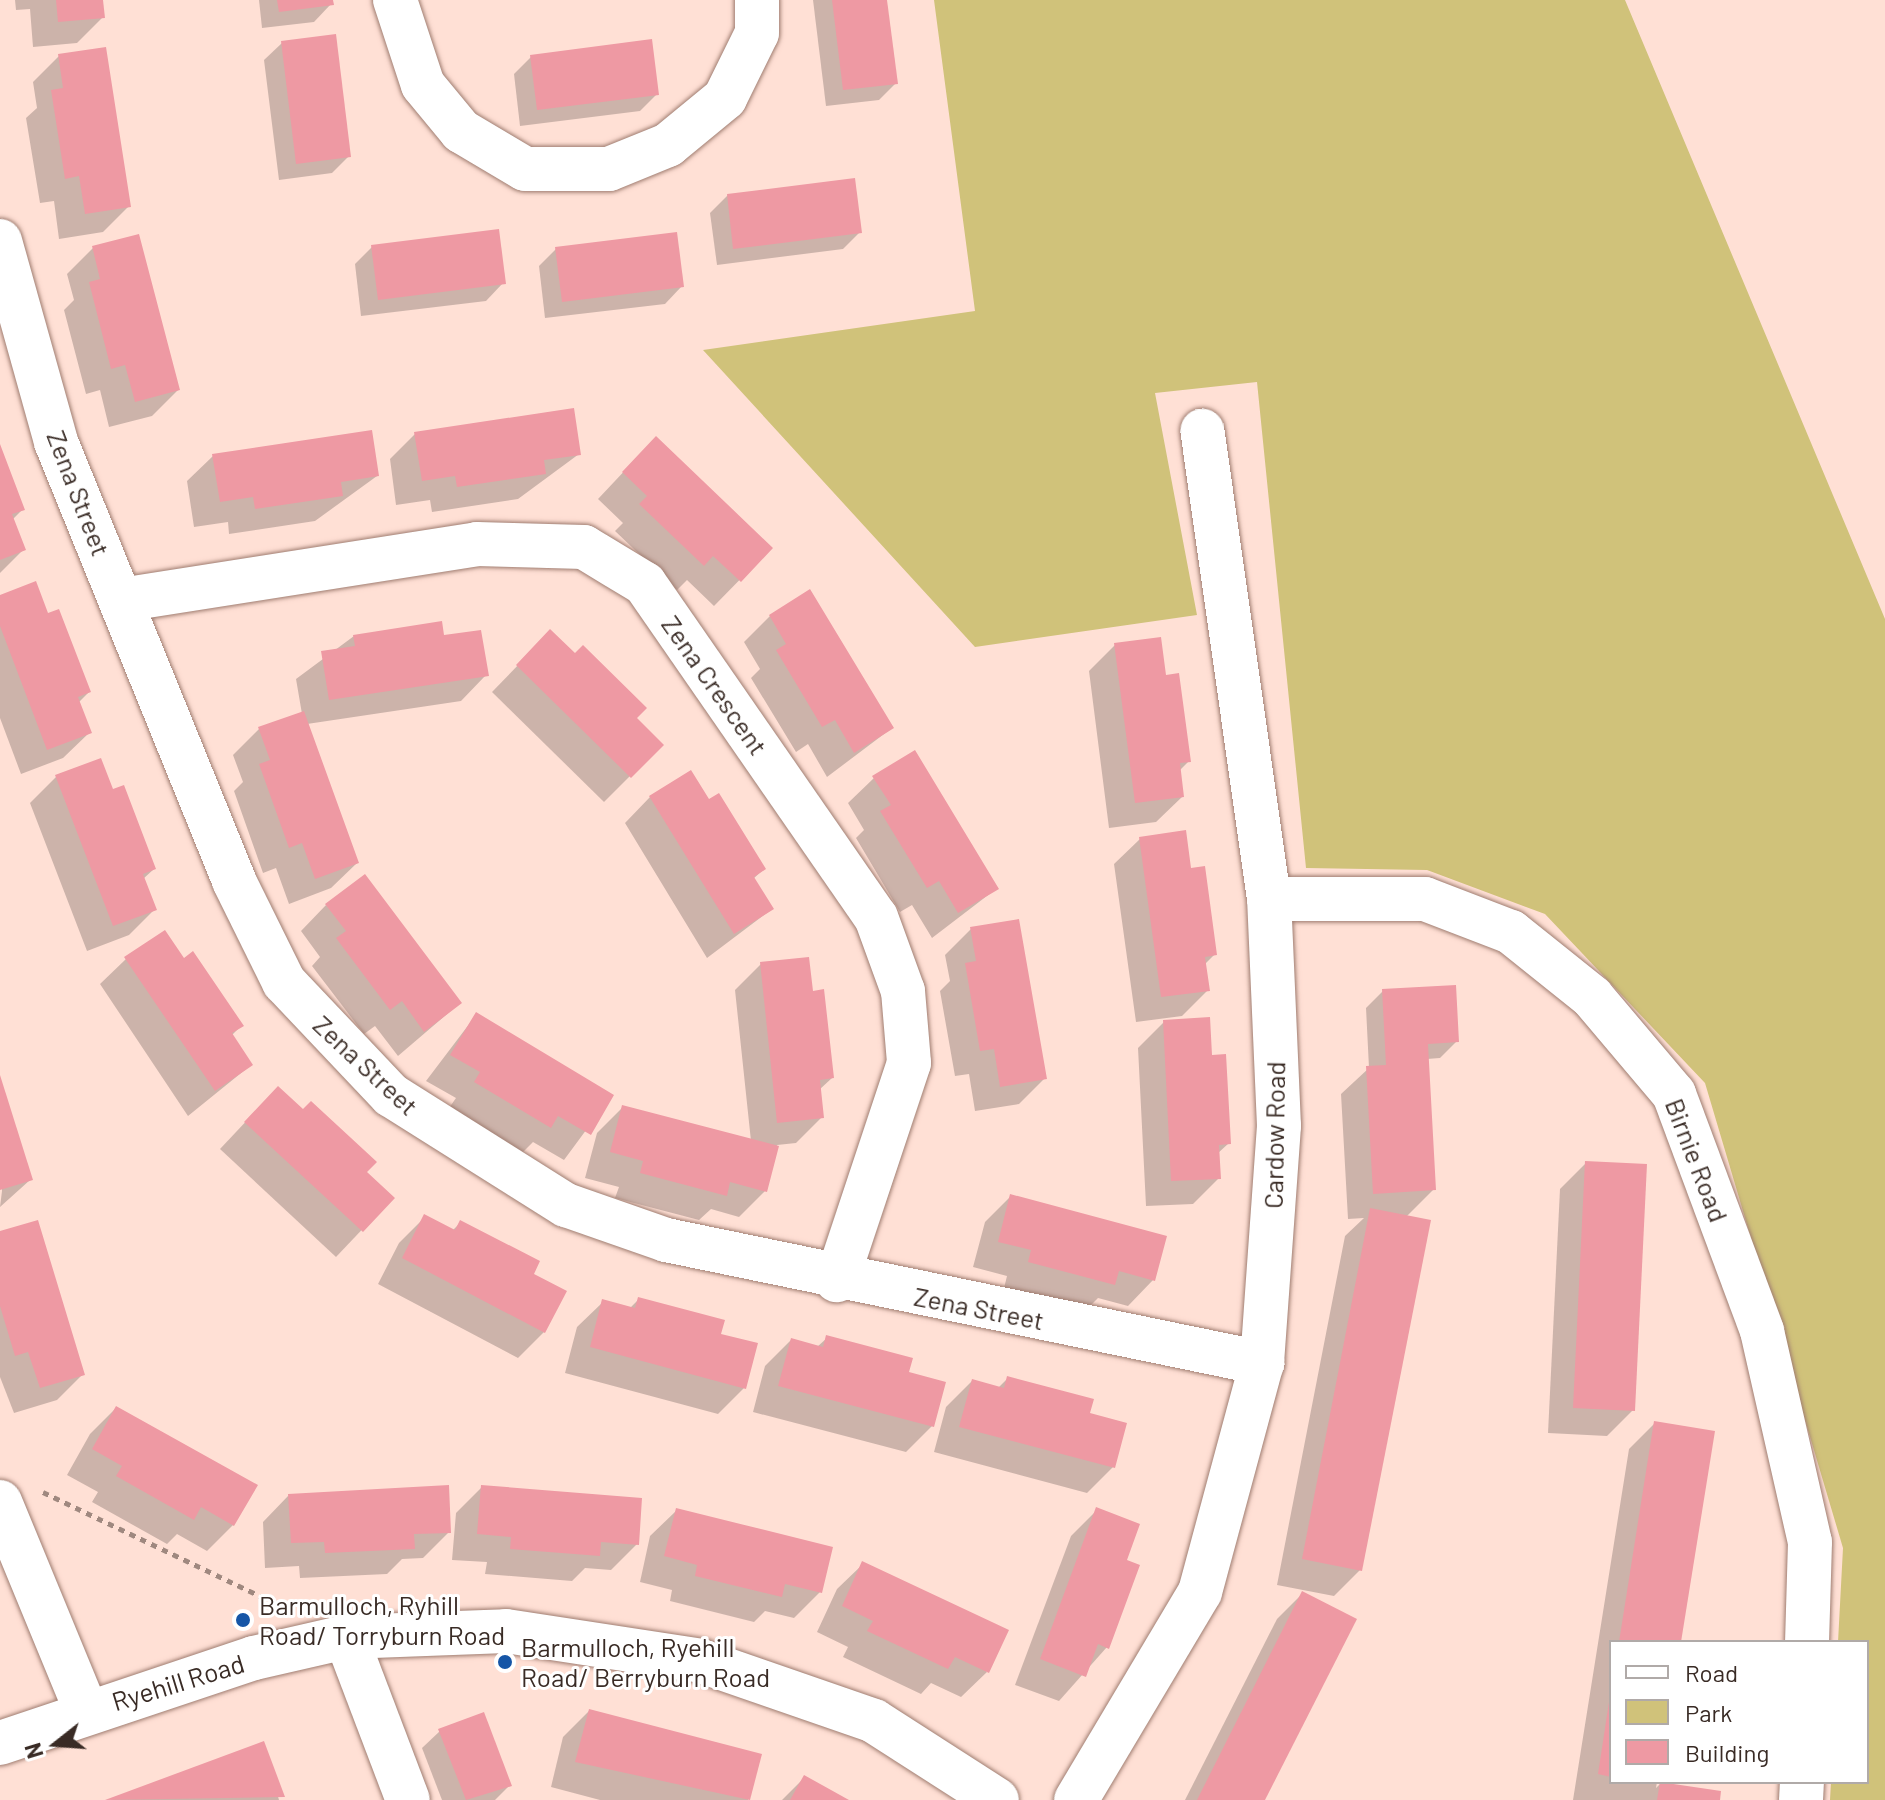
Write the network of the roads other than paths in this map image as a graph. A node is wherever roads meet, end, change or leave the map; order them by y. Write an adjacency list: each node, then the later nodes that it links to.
1 (395, 0): 2 (street)
2 (757, 0)
3 (0, 241): 5 (street, Zena Street)
4 (1202, 431): 6 (street, Cardow Road)
5 (121, 600): 7 (street, Zena Street); 7 (street, Zena Crescent)
6 (1269, 899): 8 (street, Cardow Road); 11 (street, Birnie Road)
7 (837, 1280): 8 (street, Zena Street)
8 (1262, 1363): 16 (street, Cardow Road)
9 (14, 1494): 12 (street)
10 (346, 1637): 12 (street, Ryehill Road); 14 (street); 15 (street, Ryehill Road)
11 (1807, 1640)
12 (86, 1711): 13 (street, Ryehill Road)
13 (0, 1743)
14 (408, 1800)
15 (997, 1800)
16 (1076, 1800)

